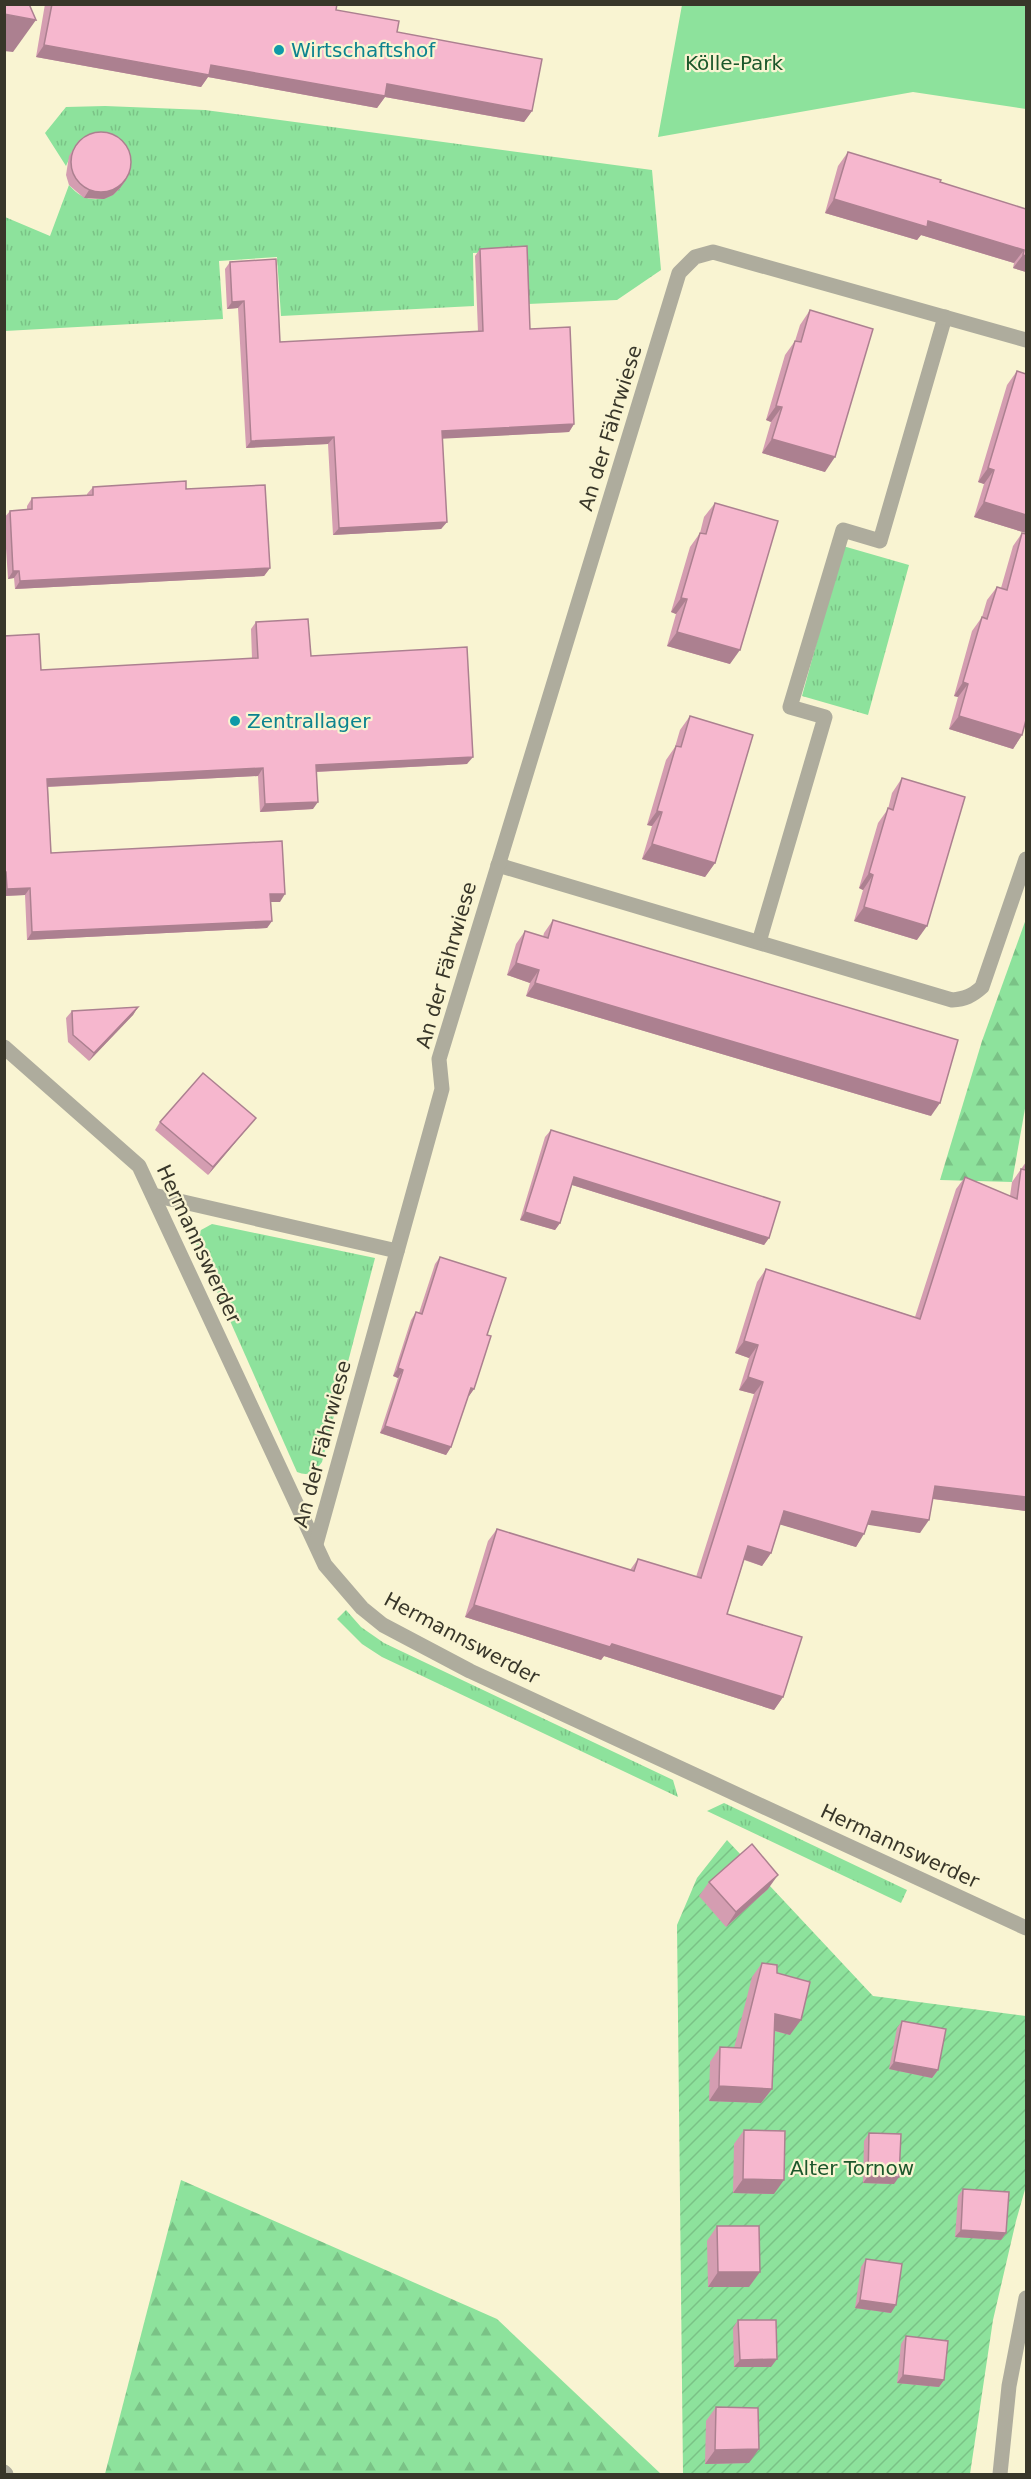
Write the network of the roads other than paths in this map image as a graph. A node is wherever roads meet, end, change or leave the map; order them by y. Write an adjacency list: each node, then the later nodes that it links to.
1 (945, 317): 2 (street, An der Fährwiese); 4 (street, An der Fährwiese); 5 (street)
2 (1026, 340)
3 (1026, 859): 5 (street, An der Fährwiese)
4 (498, 866): 5 (street, An der Fährwiese); 8 (street, An der Fährwiese)
5 (759, 942)
6 (4, 1047): 7 (street, Hermannswerder)
7 (153, 1195): 8 (street); 9 (street, Hermannswerder)
8 (397, 1251): 9 (street, An der Fährwiese)
9 (316, 1544): 10 (street, Hermannswerder)
10 (1026, 1928)
11 (1026, 2298): 12 (street)
12 (1000, 2475)

